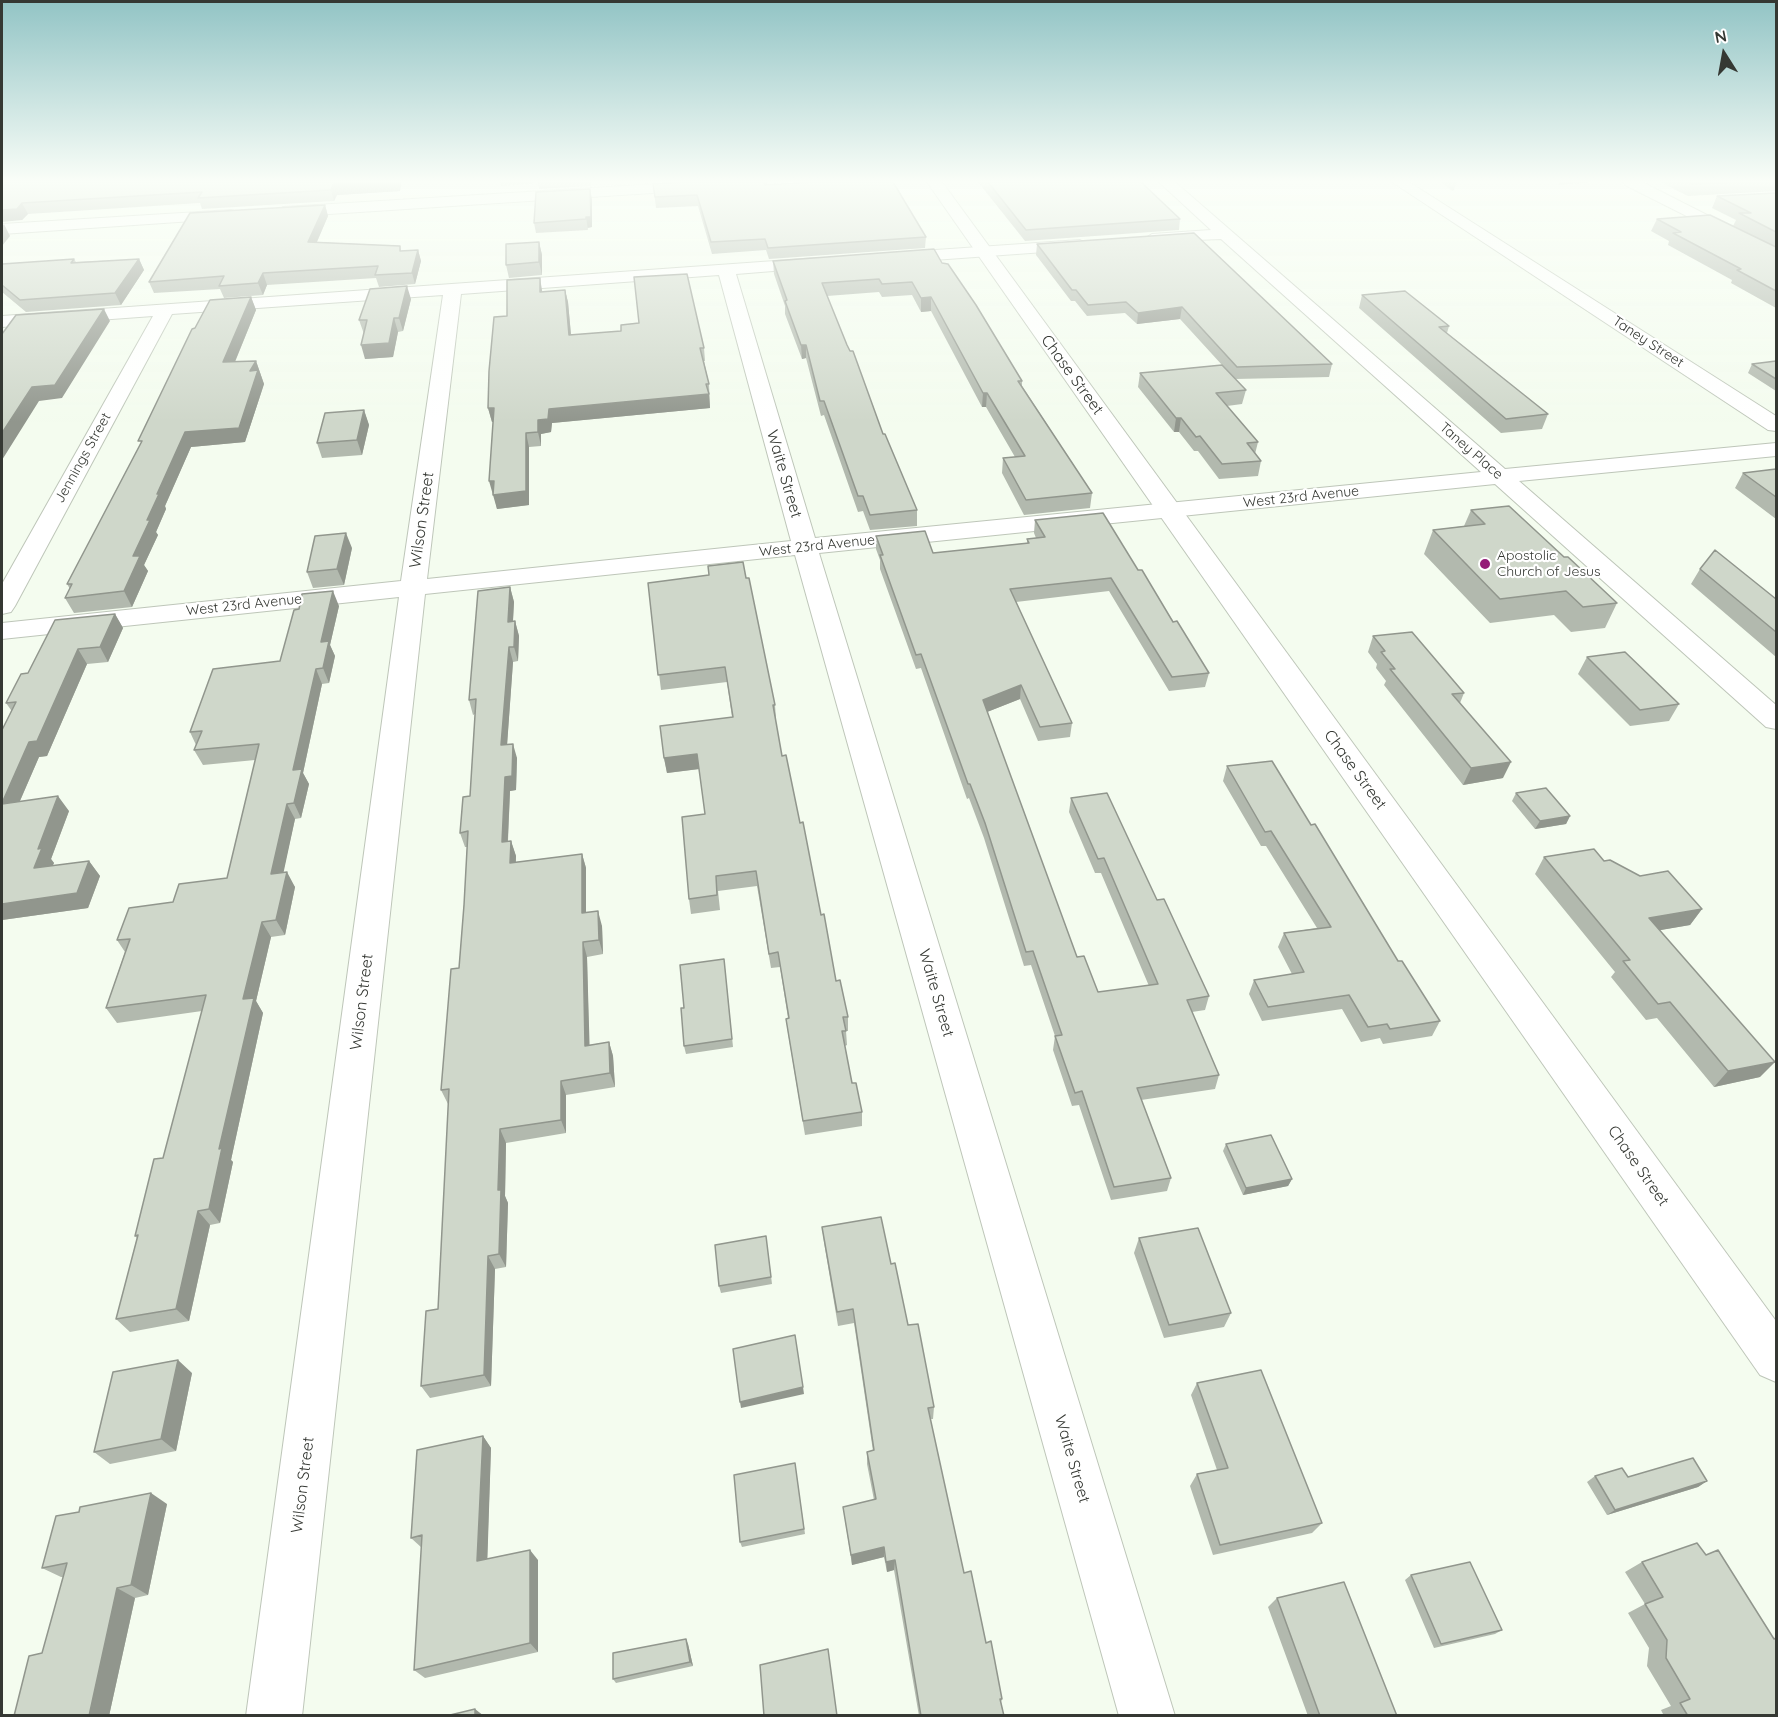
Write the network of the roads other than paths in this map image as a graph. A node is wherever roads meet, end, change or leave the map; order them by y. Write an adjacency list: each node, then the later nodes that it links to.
1 (830, 262): 5 (street)
2 (992, 262): 12 (street, Chase Street)
3 (1257, 262): 11 (street, Taney Place)
4 (1523, 262): 9 (street, Taney Street)
5 (726, 270): 6 (street); 13 (street, Waite Street)
6 (453, 289): 7 (street); 14 (street, Wilson Street)
7 (165, 310): 8 (street); 15 (street, Jennings Street)
8 (2, 321)
9 (1776, 425)
10 (1776, 449): 11 (street, West 23rd Avenue)
11 (1500, 477): 12 (street, West 23rd Avenue); 17 (street, Taney Place)
12 (1169, 510): 13 (street, West 23rd Avenue); 18 (street, Chase Street)
13 (805, 548): 14 (street, West 23rd Avenue); 20 (street, Waite Street)
14 (414, 588): 16 (street, West 23rd Avenue); 19 (street, Wilson Street)
15 (2, 606)
16 (2, 631)
17 (1776, 720)
18 (1776, 1359)
19 (274, 1716)
20 (1147, 1716)

